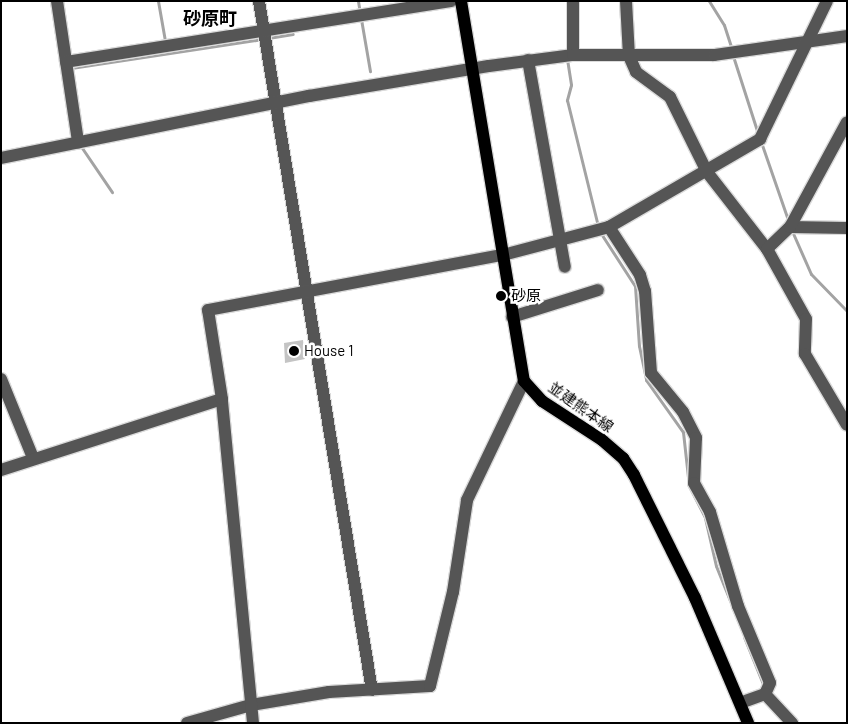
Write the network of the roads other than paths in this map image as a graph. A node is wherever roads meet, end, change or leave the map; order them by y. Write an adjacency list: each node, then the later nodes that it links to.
1 (56, 1): 14 (street)
2 (259, 1): 8 (street)
3 (451, 1): 8 (street)
4 (461, 1): 15 (main road)
5 (573, 1): 11 (street)
6 (626, 1): 12 (street)
7 (826, 1): 10 (street)
8 (264, 30): 14 (street); 16 (street)
9 (847, 36): 10 (street)
10 (808, 42): 12 (street); 20 (street)
11 (573, 55): 12 (street); 13 (street)
12 (629, 56): 20 (street)
13 (528, 60): 15 (street); 24 (street)
14 (66, 62): 18 (street)
15 (472, 68): 16 (street); 26 (main road)
16 (275, 103): 18 (street); 29 (street)
17 (847, 122): 22 (street)
18 (78, 142): 19 (street)
19 (1, 158)
20 (708, 172): 21 (street); 25 (street)
21 (609, 227): 24 (street); 38 (street)
22 (790, 227): 23 (street); 25 (street)
23 (847, 228)
24 (560, 240): 26 (street); 27 (street)
25 (767, 248): 34 (street)
26 (503, 255): 29 (street); 30 (main road)
27 (565, 267)
28 (598, 290): 30 (street)
29 (307, 291): 33 (street); 37 (street)
30 (512, 317): 32 (main road)
31 (1, 379): 35 (street)
32 (524, 381): 37 (street); 39 (main road, 並建熊本線)
33 (222, 399): 35 (street); 40 (street)
34 (847, 425)
35 (33, 458): 36 (street)
36 (1, 470)
37 (372, 690): 40 (street)
38 (765, 694): 39 (street); 44 (street)
39 (740, 703): 43 (main road, 並建熊本線)
40 (251, 705): 41 (street); 42 (street)
41 (186, 723)
42 (253, 723)
43 (748, 723)
44 (792, 723)

